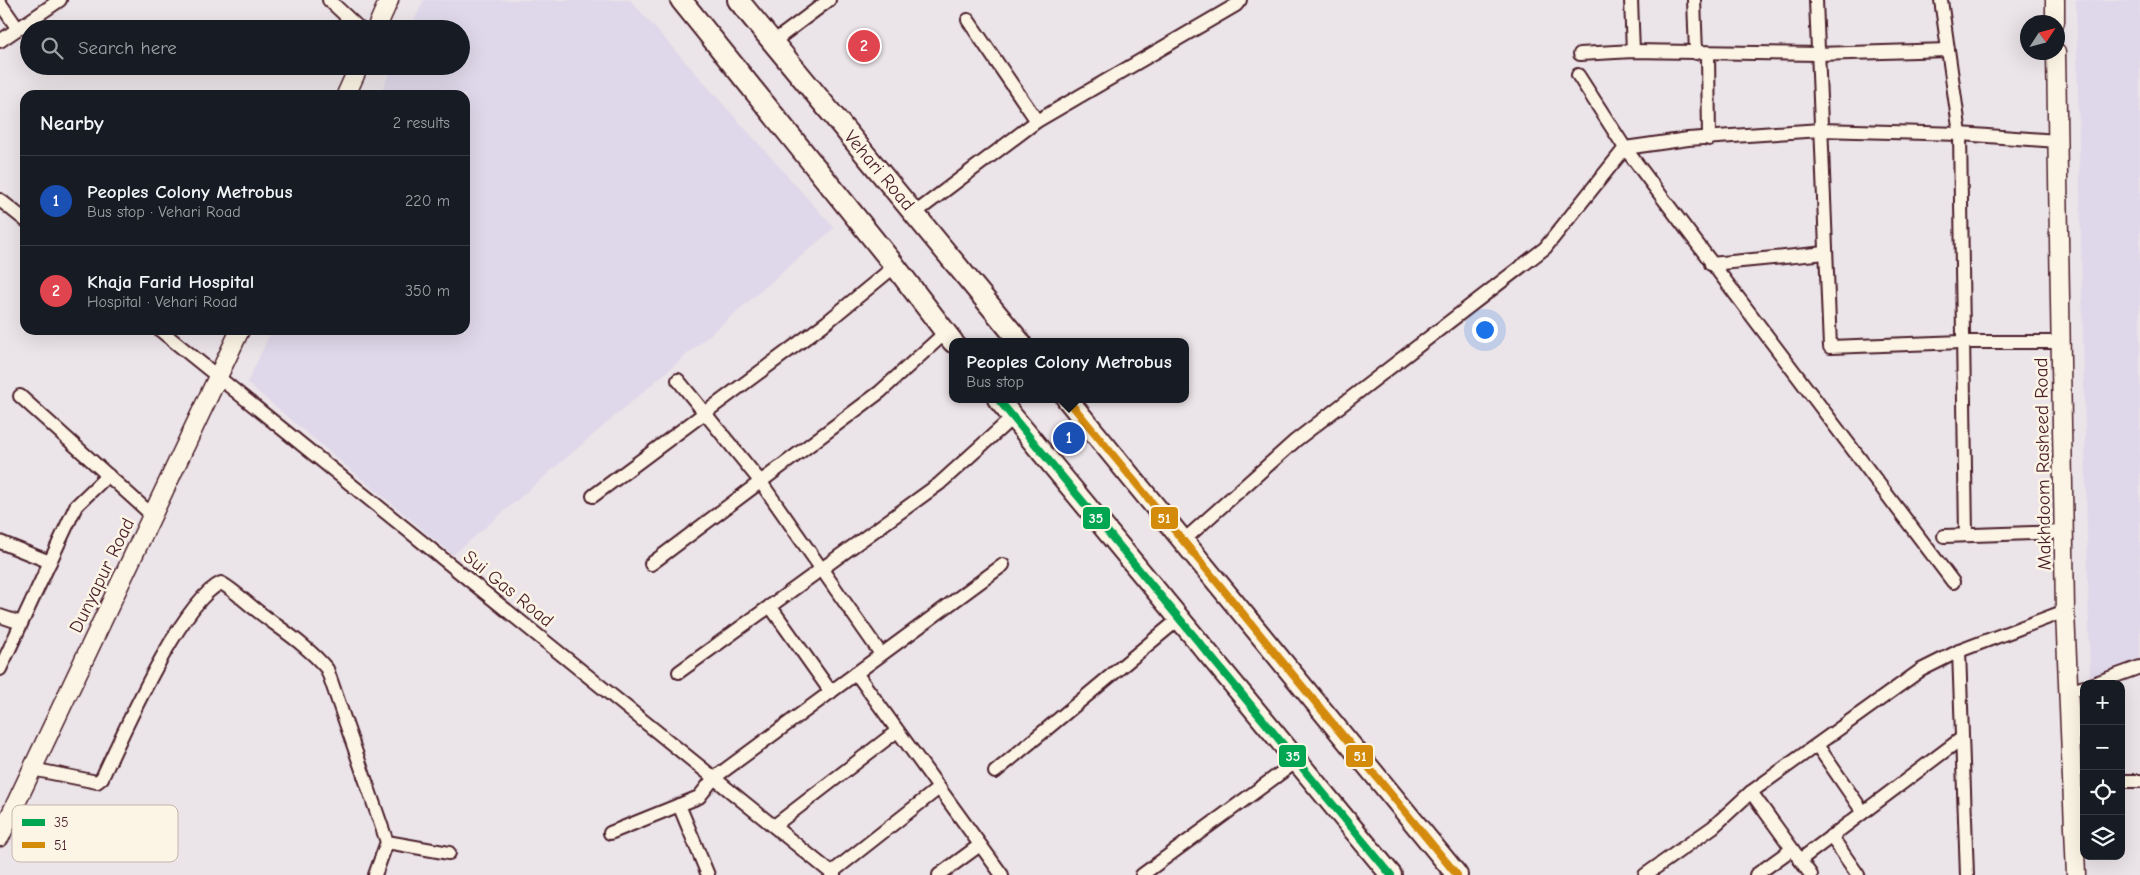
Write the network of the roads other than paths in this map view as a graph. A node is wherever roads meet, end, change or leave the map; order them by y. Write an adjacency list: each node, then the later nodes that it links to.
1 (60, 0): 15 (street)
2 (329, 0): 16 (street)
3 (390, 0): 17 (main road)
4 (681, 0): 42 (main road)
5 (738, 0): 21 (main road, Vehari Road)
6 (829, 0): 21 (street)
7 (1240, 0): 31 (street)
8 (1631, 0): 23 (street)
9 (1694, 0): 24 (street)
10 (1816, 0): 26 (street)
11 (1941, 0): 22 (street)
12 (2055, 0): 14 (main road)
13 (0, 3): 19 (street)
14 (2055, 15)
15 (31, 20)
16 (350, 20)
17 (380, 20)
18 (968, 20): 31 (street)
19 (18, 29): 20 (street)
20 (0, 41)
21 (773, 42): 38 (main road, Vehari Road)
22 (1948, 50): 26 (street); 33 (street)
23 (1633, 51): 24 (street); 25 (street)
24 (1702, 53): 26 (street); 34 (street)
25 (1580, 54)
26 (1818, 54): 32 (street)
27 (2056, 60): 35 (main road, Makhdoom Rasheed Road)
28 (355, 75): 30 (main road)
29 (1578, 75): 36 (street)
30 (348, 90)
31 (1037, 121): 38 (street)
32 (1821, 130): 33 (street); 34 (street); 40 (street)
33 (1960, 134): 35 (street); 47 (street)
34 (1709, 139): 36 (street)
35 (2058, 141): 48 (main road, Makhdoom Rasheed Road)
36 (1625, 148): 41 (street); 63 (street)
37 (0, 200): 39 (street)
38 (915, 213): 46 (main road, Vehari Road)
39 (20, 216)
40 (1826, 253): 41 (street); 47 (street)
41 (1711, 264): 69 (street)
42 (895, 266): 45 (main road); 54 (street)
43 (166, 335): 49 (street, Sui Gas Road)
44 (238, 335): 49 (main road, Dunyapur Road)
45 (949, 337): 57 (street)
46 (1017, 338)
47 (1962, 342): 48 (street); 61 (street)
48 (2062, 342): 60 (main road, Makhdoom Rasheed Road)
49 (218, 378): 59 (main road, Dunyapur Road); 90 (street, Sui Gas Road)
50 (678, 380): 54 (street)
51 (20, 396): 56 (street)
52 (1001, 403): 55 (main road)
53 (1070, 403): 63 (main road)
54 (705, 412): 57 (street); 58 (street)
55 (1012, 418): 68 (street); 73 (main road)
56 (108, 475): 59 (street); 65 (street)
57 (760, 481): 66 (street); 68 (street)
58 (593, 496)
59 (153, 516): 88 (main road, Dunyapur Road)
60 (2065, 532): 61 (street); 71 (main road, Makhdoom Rasheed Road)
61 (1966, 535): 62 (street)
62 (1944, 536)
63 (1183, 541): 116 (main road)
64 (0, 542): 65 (street)
65 (50, 562): 74 (street)
66 (650, 564)
67 (1002, 565): 76 (street)
68 (823, 569): 70 (street); 76 (street)
69 (1953, 582)
70 (770, 606): 79 (street); 83 (street)
71 (2065, 611): 75 (street); 82 (main road, Makhdoom Rasheed Road)
72 (0, 616): 74 (street)
73 (1180, 618): 87 (main road); 89 (street)
74 (21, 624): 77 (street)
75 (1960, 651): 85 (street); 86 (street)
76 (881, 654): 80 (street)
77 (0, 668)
78 (2140, 668): 81 (street)
79 (679, 672)
80 (856, 674): 83 (street); 84 (street)
81 (2105, 680)
82 (2076, 690): 91 (main road, Makhdoom Rasheed Road)
83 (831, 692): 90 (street)
84 (897, 731): 94 (street); 100 (street)
85 (1962, 738): 99 (street); 121 (street)
86 (1817, 745): 95 (street); 99 (street)
87 (1297, 761): 114 (street); 115 (main road)
88 (32, 769): 96 (main road, Dunyapur Road); 104 (street)
89 (995, 772)
90 (714, 778): 97 (street); 100 (street, Sui Gas Road)
91 (2078, 780): 122 (main road, Makhdoom Rasheed Road)
92 (2125, 781): 93 (street)
93 (2140, 781)
94 (939, 788): 105 (street); 110 (street)
95 (1751, 792): 106 (street); 117 (street)
96 (15, 805)
97 (679, 805): 101 (street); 109 (street)
98 (12, 812): 103 (main road, Dunyapur Road)
99 (1864, 812): 102 (street)
100 (774, 826): 110 (street, Sui Gas Road)
101 (610, 833)
102 (1831, 836): 108 (street); 120 (street)
103 (0, 838)
104 (387, 842): 107 (street); 111 (street)
105 (980, 845): 112 (street); 113 (street)
106 (1792, 849): 108 (street); 118 (street)
107 (449, 853)
108 (1800, 860): 119 (street)
109 (704, 874)
110 (833, 874)
111 (375, 875)
112 (939, 875)
113 (1002, 875)
114 (1142, 875)
115 (1391, 875)
116 (1457, 875)
117 (1645, 875)
118 (1756, 875)
119 (1811, 875)
120 (1858, 875)
121 (1967, 875)
122 (2076, 875)

